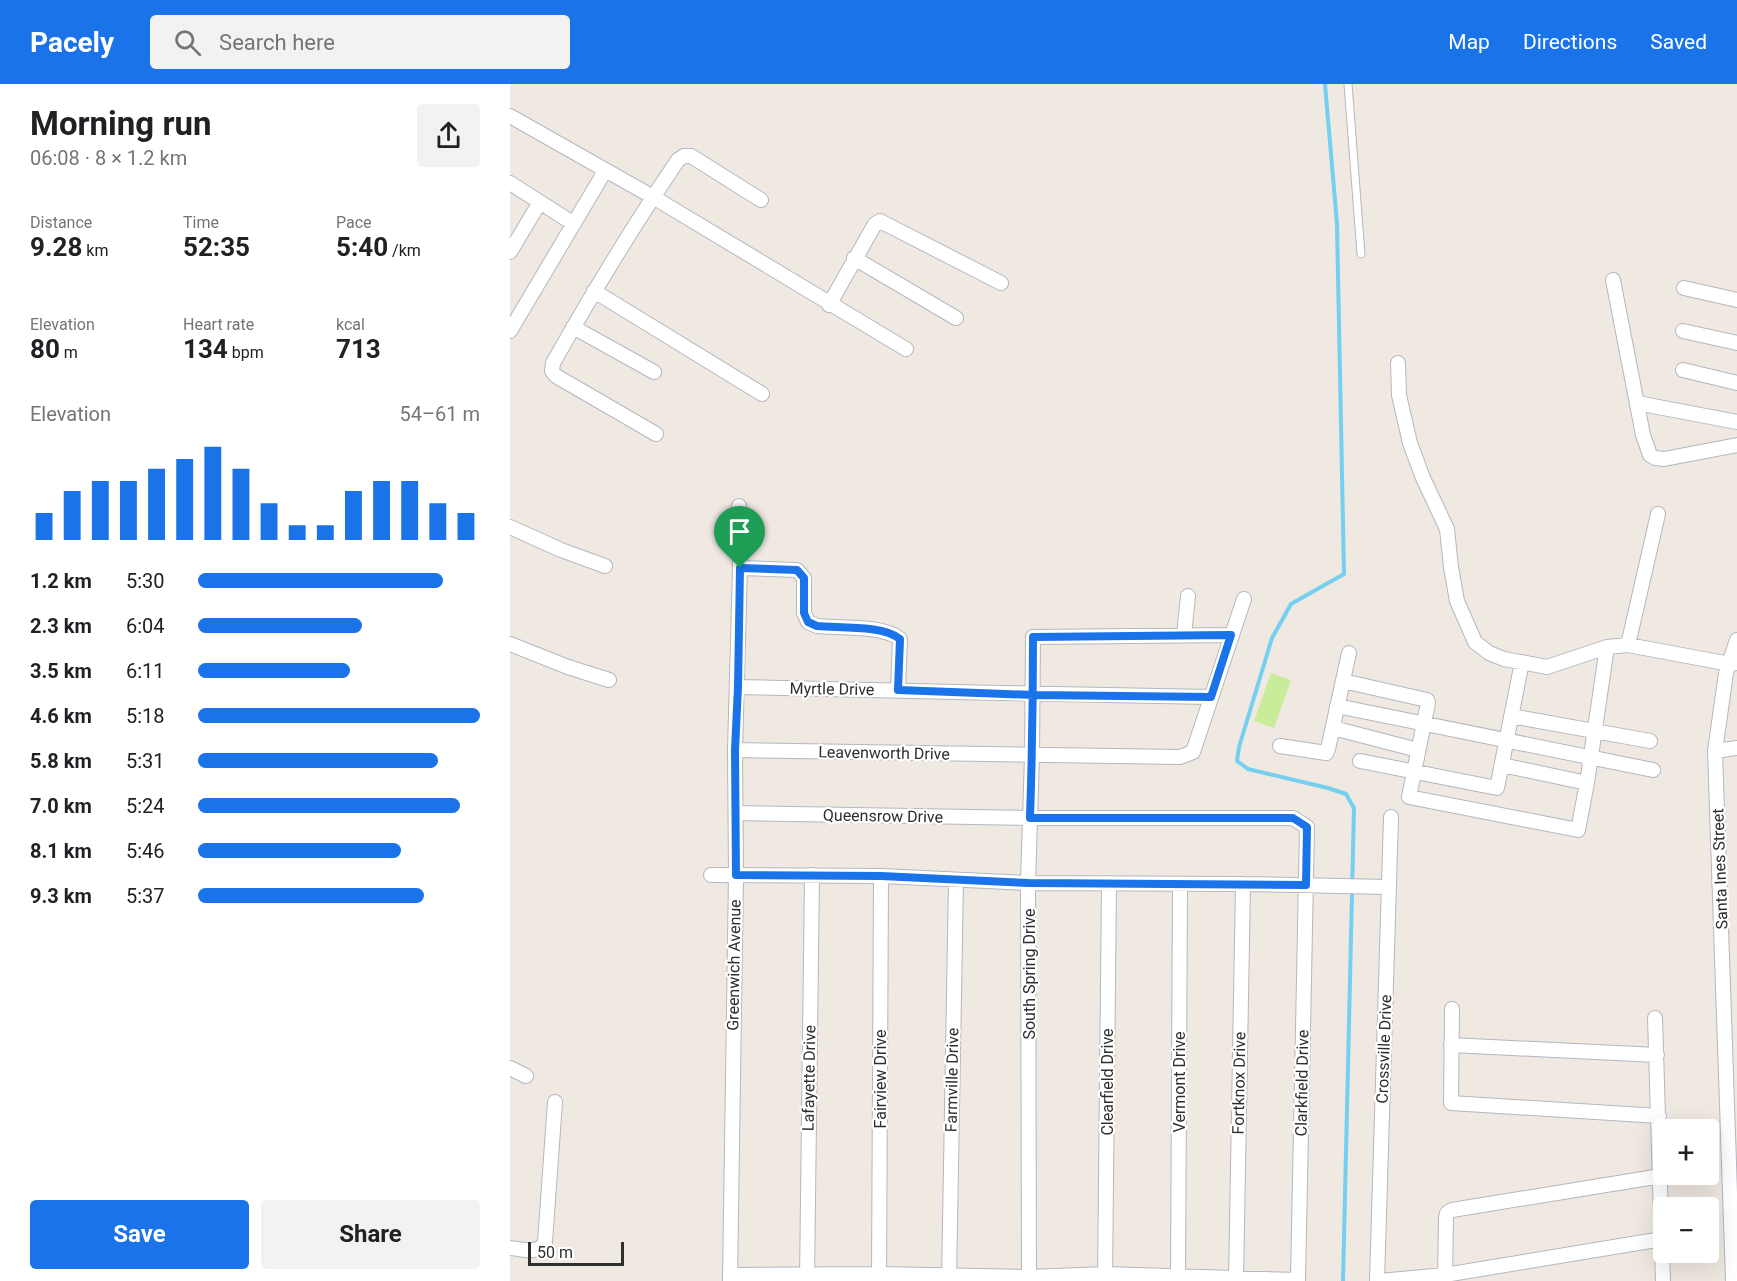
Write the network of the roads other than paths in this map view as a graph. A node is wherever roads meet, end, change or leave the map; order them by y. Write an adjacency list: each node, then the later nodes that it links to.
1 (1348, 84): 10 (lane)
2 (510, 116): 3 (street)
3 (605, 171): 5 (street); 8 (street)
4 (510, 183): 7 (street)
5 (653, 197): 6 (street); 15 (street); 17 (street)
6 (761, 200)
7 (540, 202): 8 (street); 9 (street)
8 (574, 224): 20 (street)
9 (510, 252)
10 (1361, 254)
11 (854, 258): 13 (street); 17 (street); 18 (street)
12 (1613, 280): 29 (street)
13 (1001, 283)
14 (1684, 288): 16 (street)
15 (594, 291): 19 (street); 28 (street)
16 (1737, 300)
17 (829, 305): 23 (street)
18 (956, 318)
19 (573, 327): 26 (street); 31 (street)
20 (510, 331)
21 (1683, 331): 22 (street)
22 (1737, 343)
23 (906, 349)
24 (1398, 363): 47 (street)
25 (1683, 370): 27 (street)
26 (654, 372)
27 (1737, 383)
28 (762, 394)
29 (1637, 403): 30 (street); 32 (street)
30 (1737, 422)
31 (656, 434)
32 (1737, 445)
33 (739, 506): 37 (street, Greenwich Avenue)
34 (1658, 514): 44 (street)
35 (510, 527): 36 (street)
36 (605, 566)
37 (740, 568): 51 (street, Greenwich Avenue); 52 (street)
38 (1188, 596): 41 (street)
39 (1244, 599): 40 (street)
40 (1231, 635): 41 (street, South Spring Drive); 54 (street)
41 (1184, 636): 53 (street, South Spring Drive)
42 (1737, 640): 48 (street, Santa Ines Street)
43 (510, 644): 49 (street)
44 (1628, 645): 45 (street); 48 (street)
45 (1607, 647): 47 (street); 59 (street)
46 (1349, 653): 50 (street)
47 (1522, 662): 56 (street)
48 (1734, 663): 66 (street, Santa Ines Street)
49 (609, 680)
50 (1342, 681): 55 (street); 57 (street)
51 (738, 687): 52 (street, Myrtle Drive); 64 (street, Greenwich Avenue)
52 (898, 690): 53 (street, Myrtle Drive)
53 (1033, 695): 54 (street, Myrtle Drive); 67 (street, South Spring Drive)
54 (1211, 697): 67 (street, Leavenworth Drive)
55 (1337, 706): 57 (street); 58 (street)
56 (1511, 716): 59 (street); 60 (street)
57 (1424, 723): 60 (street); 65 (street)
58 (1333, 728): 62 (street); 65 (street)
59 (1595, 730): 61 (street); 68 (street)
60 (1507, 741): 68 (street); 70 (street)
61 (1650, 741)
62 (1280, 746)
63 (1737, 748): 66 (street)
64 (735, 750): 67 (street, Leavenworth Drive); 74 (street, Greenwich Avenue)
65 (1418, 750): 72 (street)
66 (1716, 750): 97 (street, Santa Ines Street)
67 (1032, 756): 76 (street, South Spring Drive)
68 (1591, 756): 71 (street); 73 (street)
69 (1360, 761): 72 (street)
70 (1502, 765): 72 (street); 73 (street)
71 (1653, 770)
72 (1414, 772): 73 (street)
73 (1587, 783)
74 (736, 813): 76 (street, Queensrow Drive); 78 (street, Greenwich Avenue)
75 (1391, 817): 87 (street, Crossville Drive)
76 (1030, 818): 82 (street, South Spring Drive); 86 (street, Queensrow Drive)
77 (711, 875): 78 (street)
78 (736, 875): 79 (street); 104 (street, Greenwich Avenue)
79 (812, 875): 80 (street); 102 (street, Lafayette Drive)
80 (881, 876): 81 (street); 103 (street, Fairview Drive)
81 (956, 880): 82 (street); 105 (street, Farmville Drive)
82 (1029, 883): 83 (street); 108 (street, South Spring Drive)
83 (1109, 883): 84 (street); 106 (street, Clearfield Drive)
84 (1180, 884): 85 (street); 109 (street, Vermont Drive)
85 (1243, 884): 86 (street); 110 (street, Fortknox Drive)
86 (1306, 885): 87 (street); 111 (street, Clarkfield Drive)
87 (1388, 887): 112 (street, Crossville Drive)
88 (1452, 1009): 90 (street)
89 (1655, 1018): 91 (street)
90 (1451, 1045): 91 (street); 95 (street)
91 (1657, 1055): 95 (street)
92 (510, 1068): 93 (street)
93 (526, 1076)
94 (555, 1102): 100 (street)
95 (1659, 1116): 96 (street)
96 (1659, 1119)
97 (1733, 1126): 114 (street, Santa Ines Street)
98 (1653, 1177): 107 (street)
99 (1653, 1241): 107 (street)
100 (510, 1248)
101 (1663, 1263): 113 (street)
102 (807, 1277): 103 (street); 104 (street)
103 (879, 1277): 105 (street)
104 (730, 1278)
105 (949, 1278): 108 (street)
106 (1105, 1278): 108 (street); 109 (street)
107 (1445, 1278): 112 (street)
108 (1029, 1279)
109 (1178, 1279): 110 (street)
110 (1236, 1280): 111 (street)
111 (1298, 1281)
112 (1378, 1281)
113 (1663, 1281)
114 (1733, 1281)

